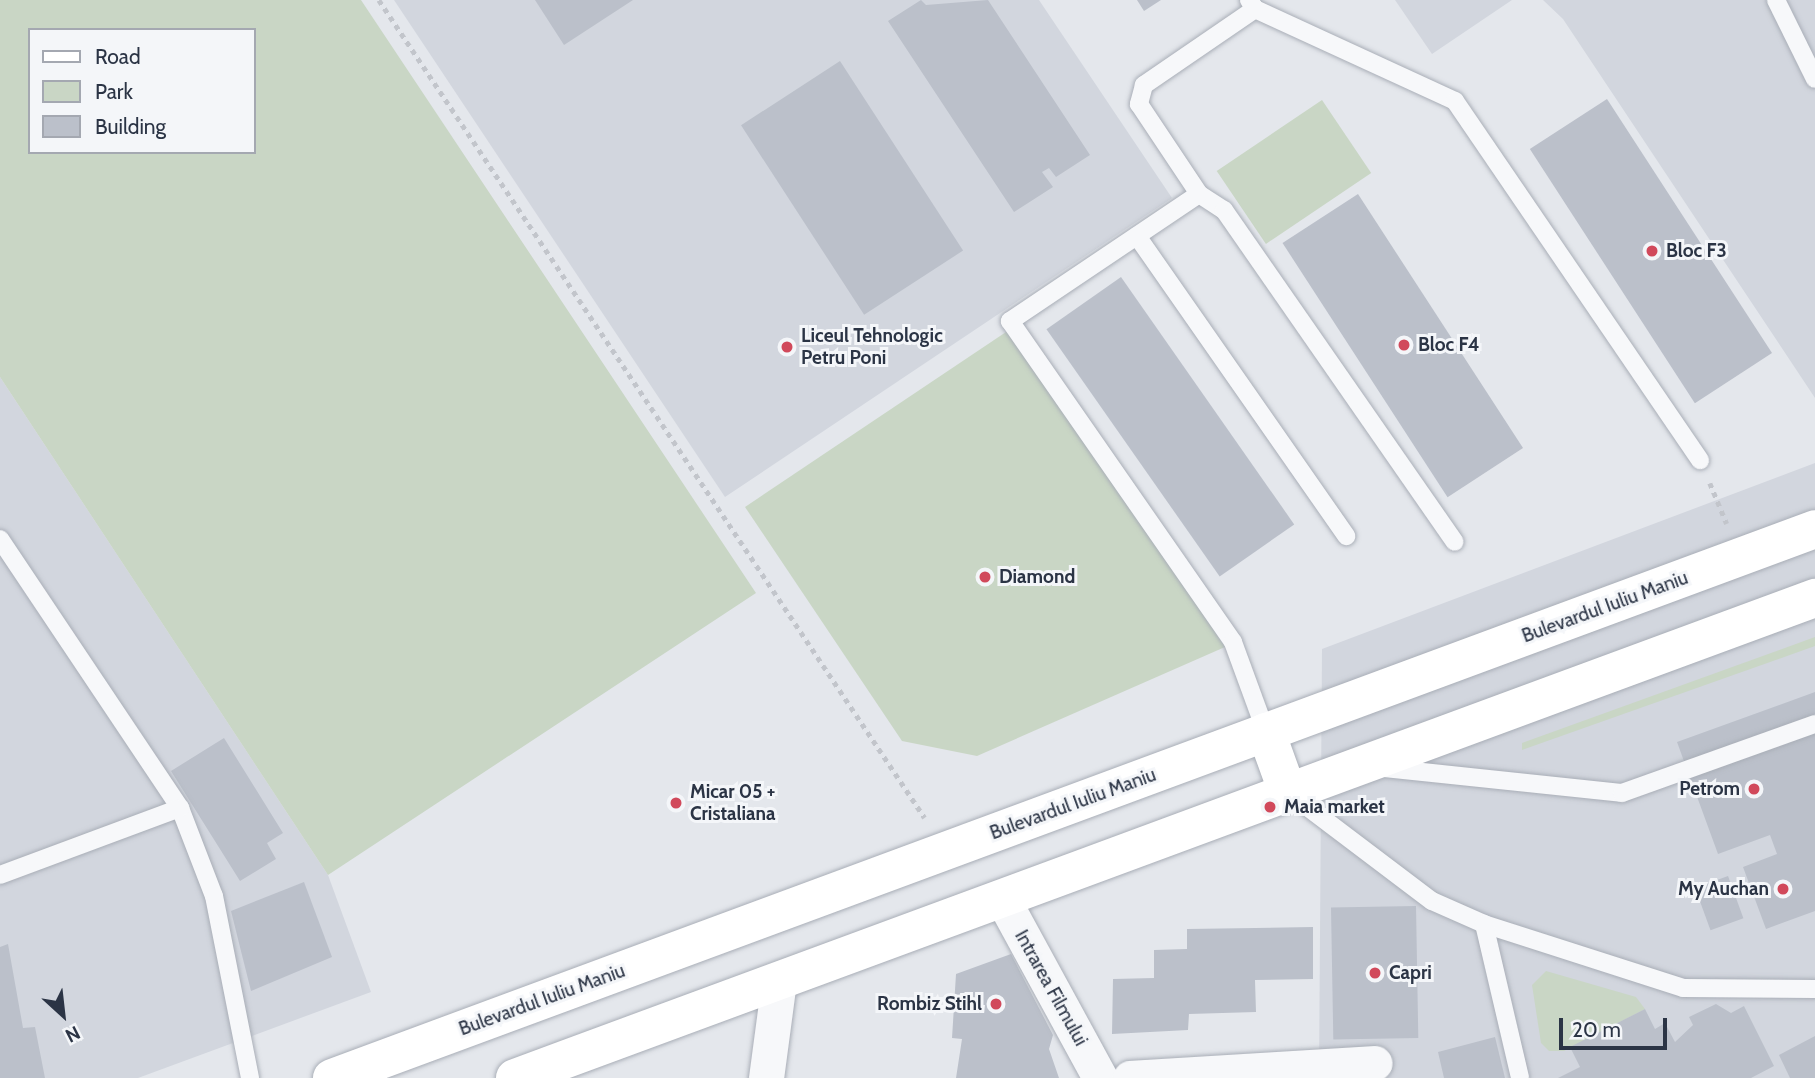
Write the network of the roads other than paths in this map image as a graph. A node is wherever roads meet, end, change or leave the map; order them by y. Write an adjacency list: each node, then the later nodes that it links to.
1 (1776, 0): 3 (lane)
2 (1252, 4): 5 (lane); 7 (lane)
3 (1808, 46): 4 (lane)
4 (1815, 79)
5 (1199, 194): 6 (lane); 11 (lane)
6 (1137, 236): 9 (lane); 14 (lane)
7 (1700, 460)
8 (1815, 529): 14 (main road, Bulevardul Iuliu Maniu)
9 (1346, 536)
10 (0, 539): 17 (lane)
11 (1455, 541)
12 (1815, 598): 15 (main road)
13 (1815, 724): 15 (lane)
14 (1266, 732): 16 (main road); 25 (main road, Bulevardul Iuliu Maniu)
15 (1364, 766): 16 (main road)
16 (1289, 793): 19 (main road); 20 (lane)
17 (180, 808): 18 (lane); 24 (lane)
18 (0, 875)
19 (1002, 898): 21 (main road); 28 (street, Intrarea Filmului)
20 (1484, 924): 22 (lane); 30 (lane)
21 (779, 980): 26 (main road); 27 (street)
22 (1815, 989)
23 (1375, 1063): 29 (street)
24 (250, 1078)
25 (332, 1078)
26 (515, 1078)
27 (766, 1078)
28 (1100, 1078)
29 (1130, 1078)
30 (1520, 1078)

